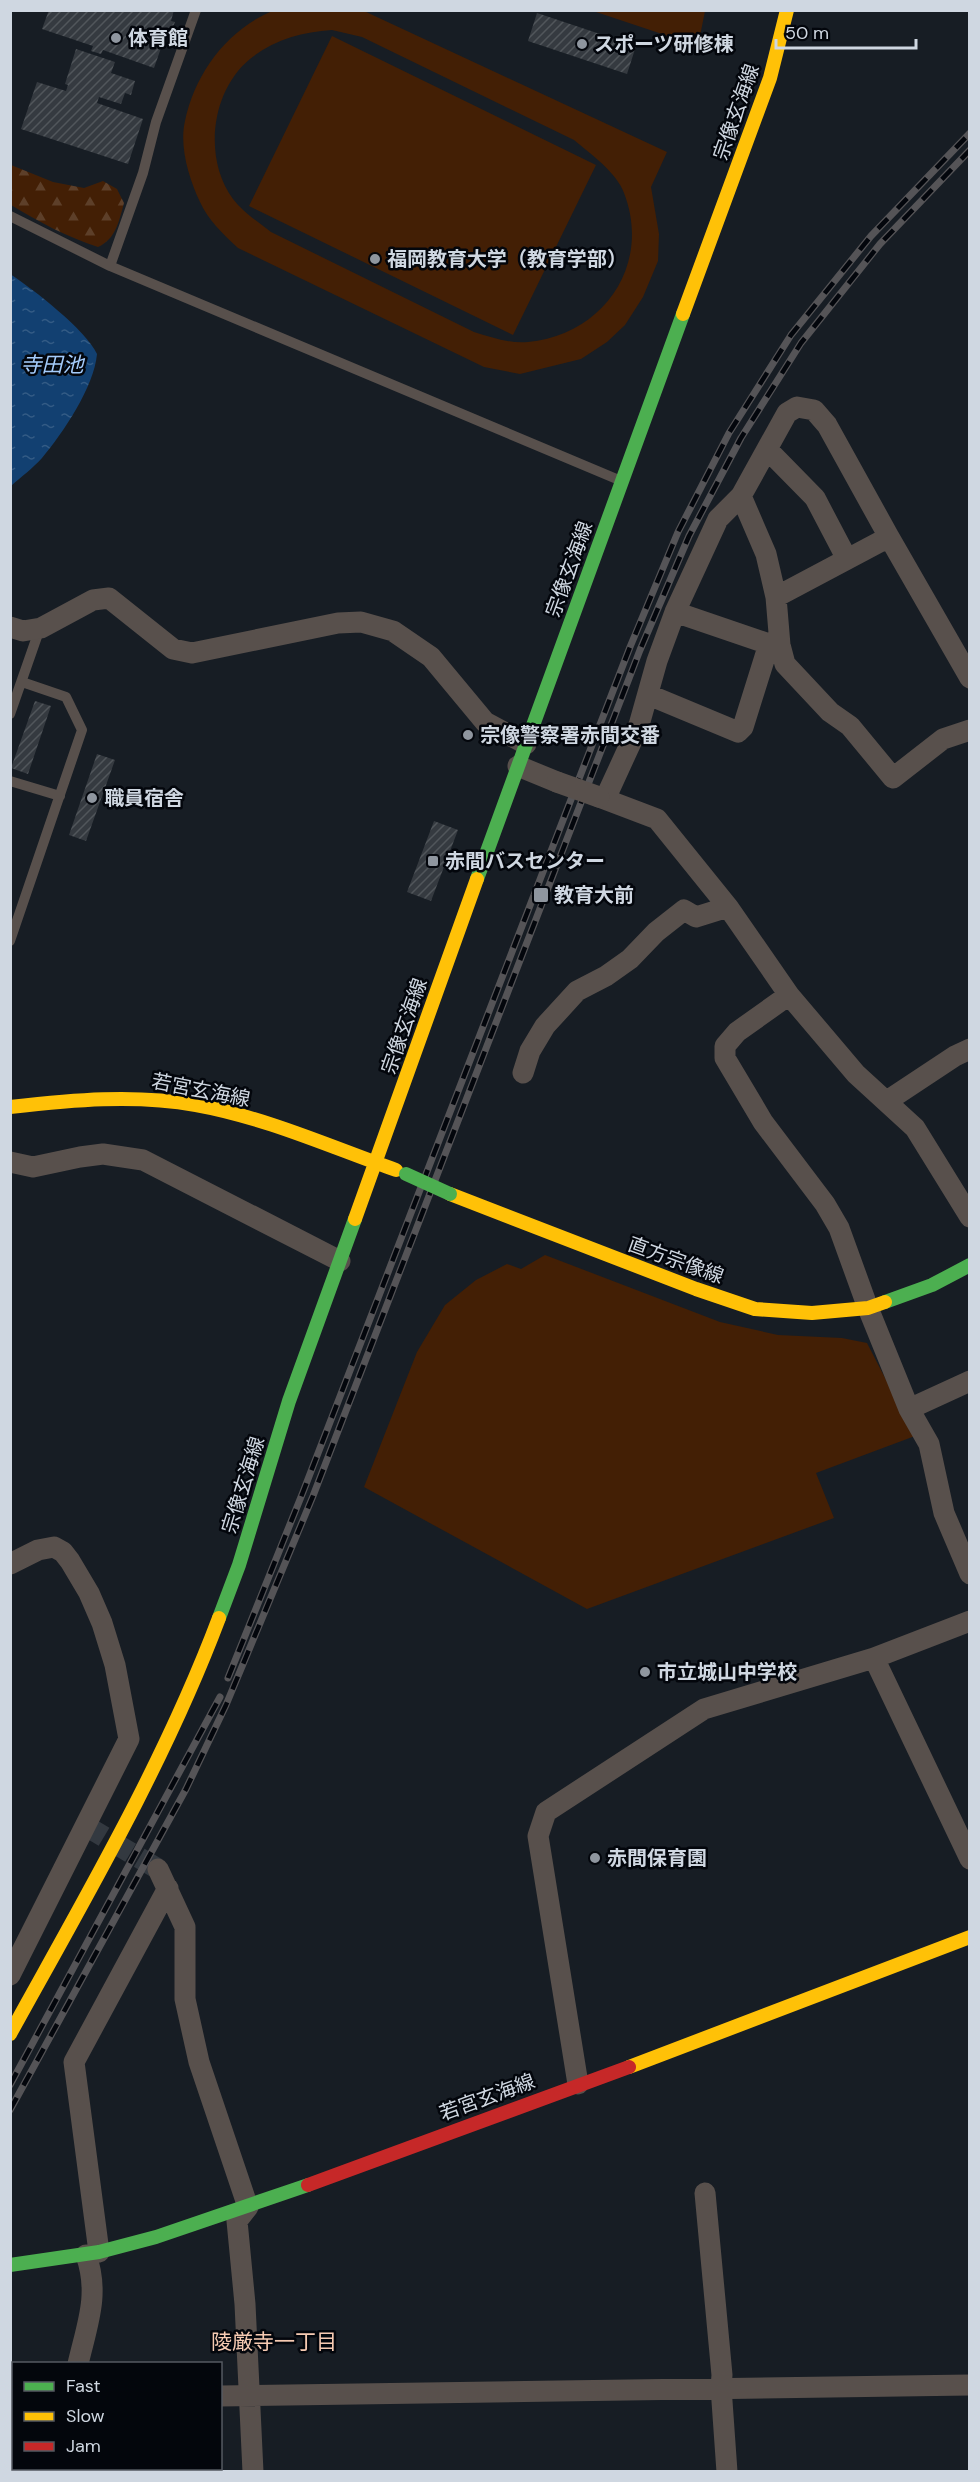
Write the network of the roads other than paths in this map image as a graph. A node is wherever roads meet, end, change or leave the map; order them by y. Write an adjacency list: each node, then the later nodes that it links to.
1 (196, 10): 4 (lane)
2 (787, 10): 6 (main road, 宗像玄海線)
3 (10, 216): 4 (lane)
4 (110, 266): 6 (lane)
5 (768, 450): 7 (street); 8 (street); 9 (street)
6 (622, 481): 20 (main road, 宗像玄海線)
7 (741, 496): 10 (street); 11 (street)
8 (889, 537): 9 (street); 15 (street)
9 (847, 559): 10 (street)
10 (776, 597): 14 (street)
11 (675, 612): 14 (street); 17 (street)
12 (10, 627): 13 (street)
13 (40, 628): 16 (lane); 20 (street)
14 (774, 645): 17 (street); 19 (street)
15 (969, 678)
16 (21, 682): 18 (lane); 23 (lane)
17 (649, 695): 24 (street)
18 (10, 714)
19 (969, 730)
20 (526, 744): 21 (main road, 宗像玄海線)
21 (518, 766): 24 (street, bridge); 33 (main road, 宗像玄海線)
22 (10, 781): 23 (lane)
23 (60, 796): 26 (lane)
24 (602, 798): 25 (street)
25 (728, 907): 27 (street); 29 (street)
26 (10, 941)
27 (789, 995): 30 (street); 37 (street)
28 (969, 1049): 30 (street)
29 (523, 1073)
30 (887, 1101): 34 (street)
31 (10, 1107): 33 (main road, 若宮玄海線)
32 (10, 1162): 35 (street)
33 (377, 1162): 35 (main road, 宗像玄海線); 37 (main road, 直方宗像線, bridge)
34 (969, 1217)
35 (340, 1261): 50 (main road, 宗像玄海線)
36 (969, 1265): 37 (main road, 直方宗像線)
37 (868, 1308): 39 (street)
38 (969, 1381): 39 (street)
39 (909, 1409): 41 (street)
40 (10, 1564): 48 (street)
41 (969, 1574)
42 (969, 1620): 43 (street)
43 (874, 1658): 44 (street); 51 (street)
44 (969, 1859)
45 (158, 1869): 46 (street)
46 (168, 1888): 53 (street); 54 (street)
47 (969, 1937): 51 (main road, 若宮玄海線)
48 (16, 1949): 49 (street)
49 (10, 1975)
50 (10, 2034)
51 (578, 2084): 53 (main road, 若宮玄海線)
52 (705, 2193): 58 (street)
53 (248, 2207): 54 (main road, 若宮玄海線); 60 (street)
54 (93, 2253): 55 (main road, 若宮玄海線); 56 (street)
55 (10, 2265)
56 (78, 2362)
57 (969, 2385): 58 (street)
58 (721, 2387): 60 (street); 62 (street)
59 (222, 2396): 60 (street)
60 (248, 2396): 61 (street)
61 (253, 2472)
62 (727, 2472)

